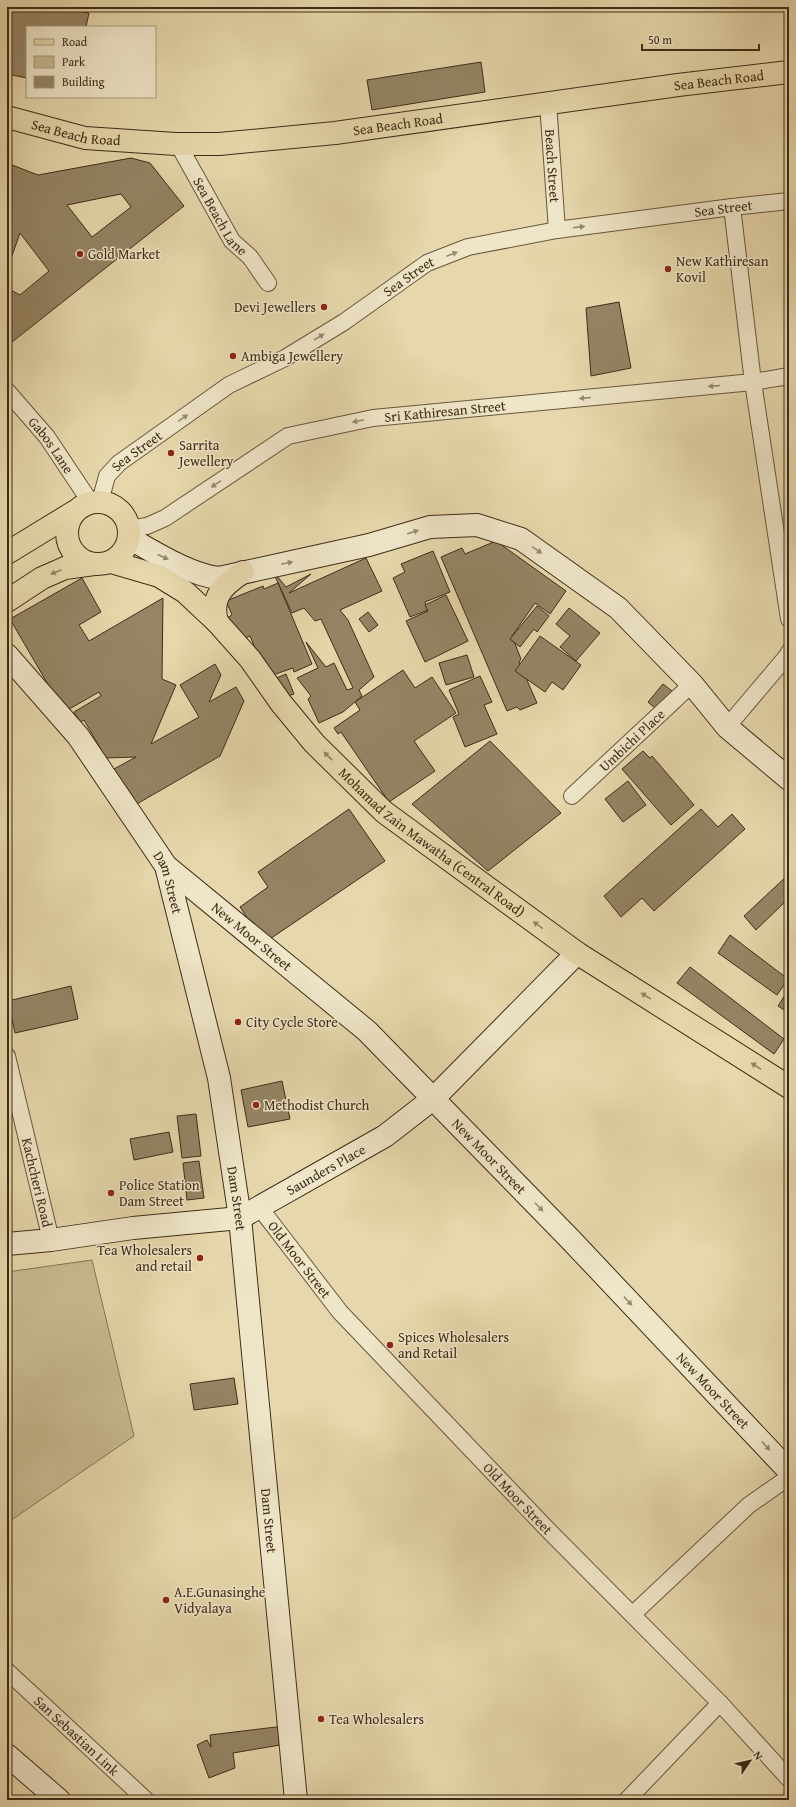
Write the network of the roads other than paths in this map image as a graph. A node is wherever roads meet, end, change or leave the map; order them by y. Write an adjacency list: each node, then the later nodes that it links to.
1 (789, 72): 2 (main road, Sea Beach Road)
2 (548, 103): 4 (main road, Sea Beach Road); 7 (street, Beach Street)
3 (7, 117): 4 (main road, Sea Beach Road)
4 (178, 144): 8 (street, Sea Beach Lane)
5 (789, 201): 6 (street, Sea Street)
6 (732, 207): 7 (street, Sea Street, one-way to 6); 10 (street)
7 (557, 230): 12 (street, Sea Street, one-way to 7)
8 (268, 283)
9 (789, 376): 10 (street, Sri Kathiresan Street)
10 (753, 382): 13 (street, Sri Kathiresan Street, one-way to 13); 15 (street)
11 (7, 392): 12 (street, Gabos Lane)
12 (88, 506): 13 (main road); 14 (main road); 16 (main road)
13 (129, 534): 16 (main road); 17 (main road, one-way to 17)
14 (7, 553)
15 (785, 561): 19 (street)
16 (102, 563): 18 (main road, one-way to 18); 20 (main road, Mohamad Zain Mawatha (Central Road))
17 (243, 572): 20 (main road); 23 (main road, one-way to 23)
18 (7, 601)
19 (789, 619)
20 (217, 622): 28 (main road, Mohamad Zain Mawatha (Central Road), one-way to 20)
21 (789, 652): 24 (street)
22 (7, 656): 27 (main road, Dam Street)
23 (692, 684): 24 (main road); 26 (street, Umbichi Place)
24 (727, 727): 25 (main road)
25 (789, 779)
26 (572, 796)
27 (166, 866): 31 (main road, New Moor Street); 33 (main road, Dam Street)
28 (577, 953): 30 (main road, Mohamad Zain Mawatha (Central Road), one-way to 28); 31 (main road, Saunders Place)
29 (7, 1056): 34 (street, Kachcheri Road)
30 (789, 1087)
31 (434, 1098): 32 (main road, Saunders Place); 36 (main road, New Moor Street, one-way to 36)
32 (260, 1208): 33 (main road, Saunders Place); 38 (street, Old Moor Street)
33 (240, 1218): 34 (main road, Saunders Place); 45 (main road, Dam Street)
34 (50, 1240): 35 (main road, Saunders Place)
35 (7, 1244)
36 (789, 1471)
37 (789, 1477): 38 (street)
38 (633, 1614): 40 (street, Old Moor Street)
39 (7, 1671): 44 (street, San Sebastian Link)
40 (720, 1703): 42 (street, Old Moor Street); 46 (street)
41 (7, 1754): 43 (main road)
42 (789, 1779)
43 (59, 1800)
44 (146, 1800)
45 (296, 1800)
46 (627, 1800)

